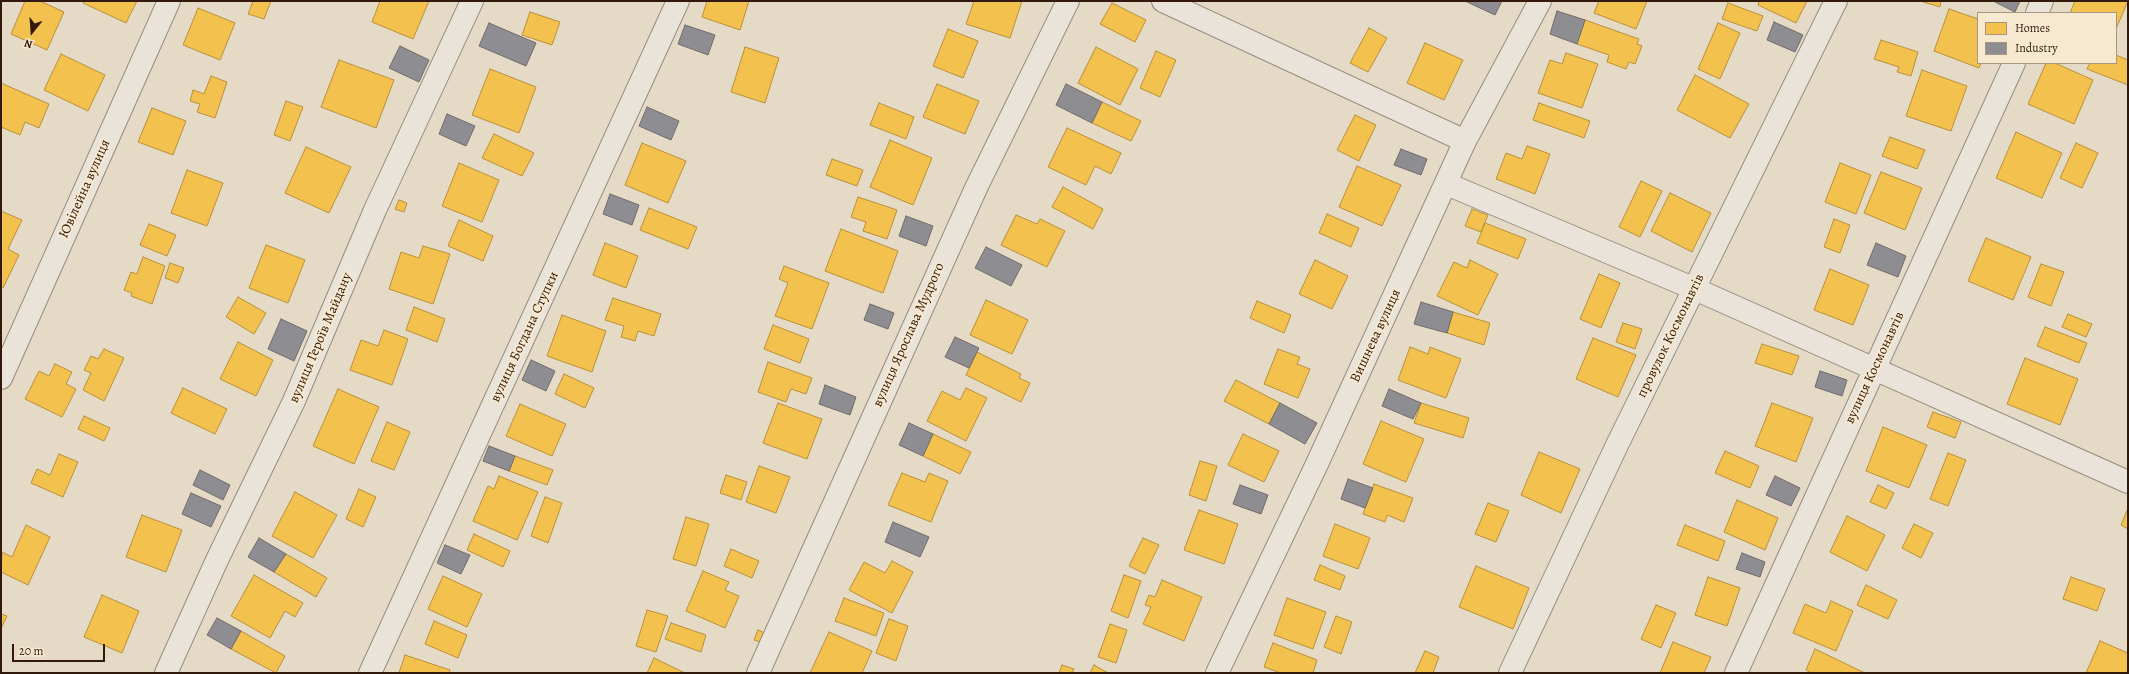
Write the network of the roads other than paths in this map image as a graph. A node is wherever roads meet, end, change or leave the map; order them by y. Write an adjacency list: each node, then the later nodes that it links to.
1 (169, 1): 15 (street, Ювілейна вулиця)
2 (472, 1): 17 (street, вулиця Героїв Майдану)
3 (678, 1): 18 (street, вулиця Богдана Ступки)
4 (1068, 1): 19 (street, вулиця Ярослава Мудрого)
5 (1163, 1): 11 (street)
6 (1540, 1): 11 (street, Вишнева вулиця)
7 (1836, 1): 13 (street, провулок Космонавтів)
8 (2042, 1): 9 (street)
9 (2037, 12)
10 (2014, 64): 14 (street, вулиця Космонавтів)
11 (1465, 141): 12 (street, Вишнева вулиця)
12 (1447, 184): 13 (street); 20 (street, Вишнева вулиця)
13 (1695, 289): 14 (street); 21 (street, провулок Космонавтів)
14 (1873, 370): 16 (street); 22 (street, вулиця Космонавтів)
15 (1, 378)
16 (2128, 482)
17 (166, 673)
18 (370, 673)
19 (758, 673)
20 (1217, 673)
21 (1510, 673)
22 (1736, 673)

